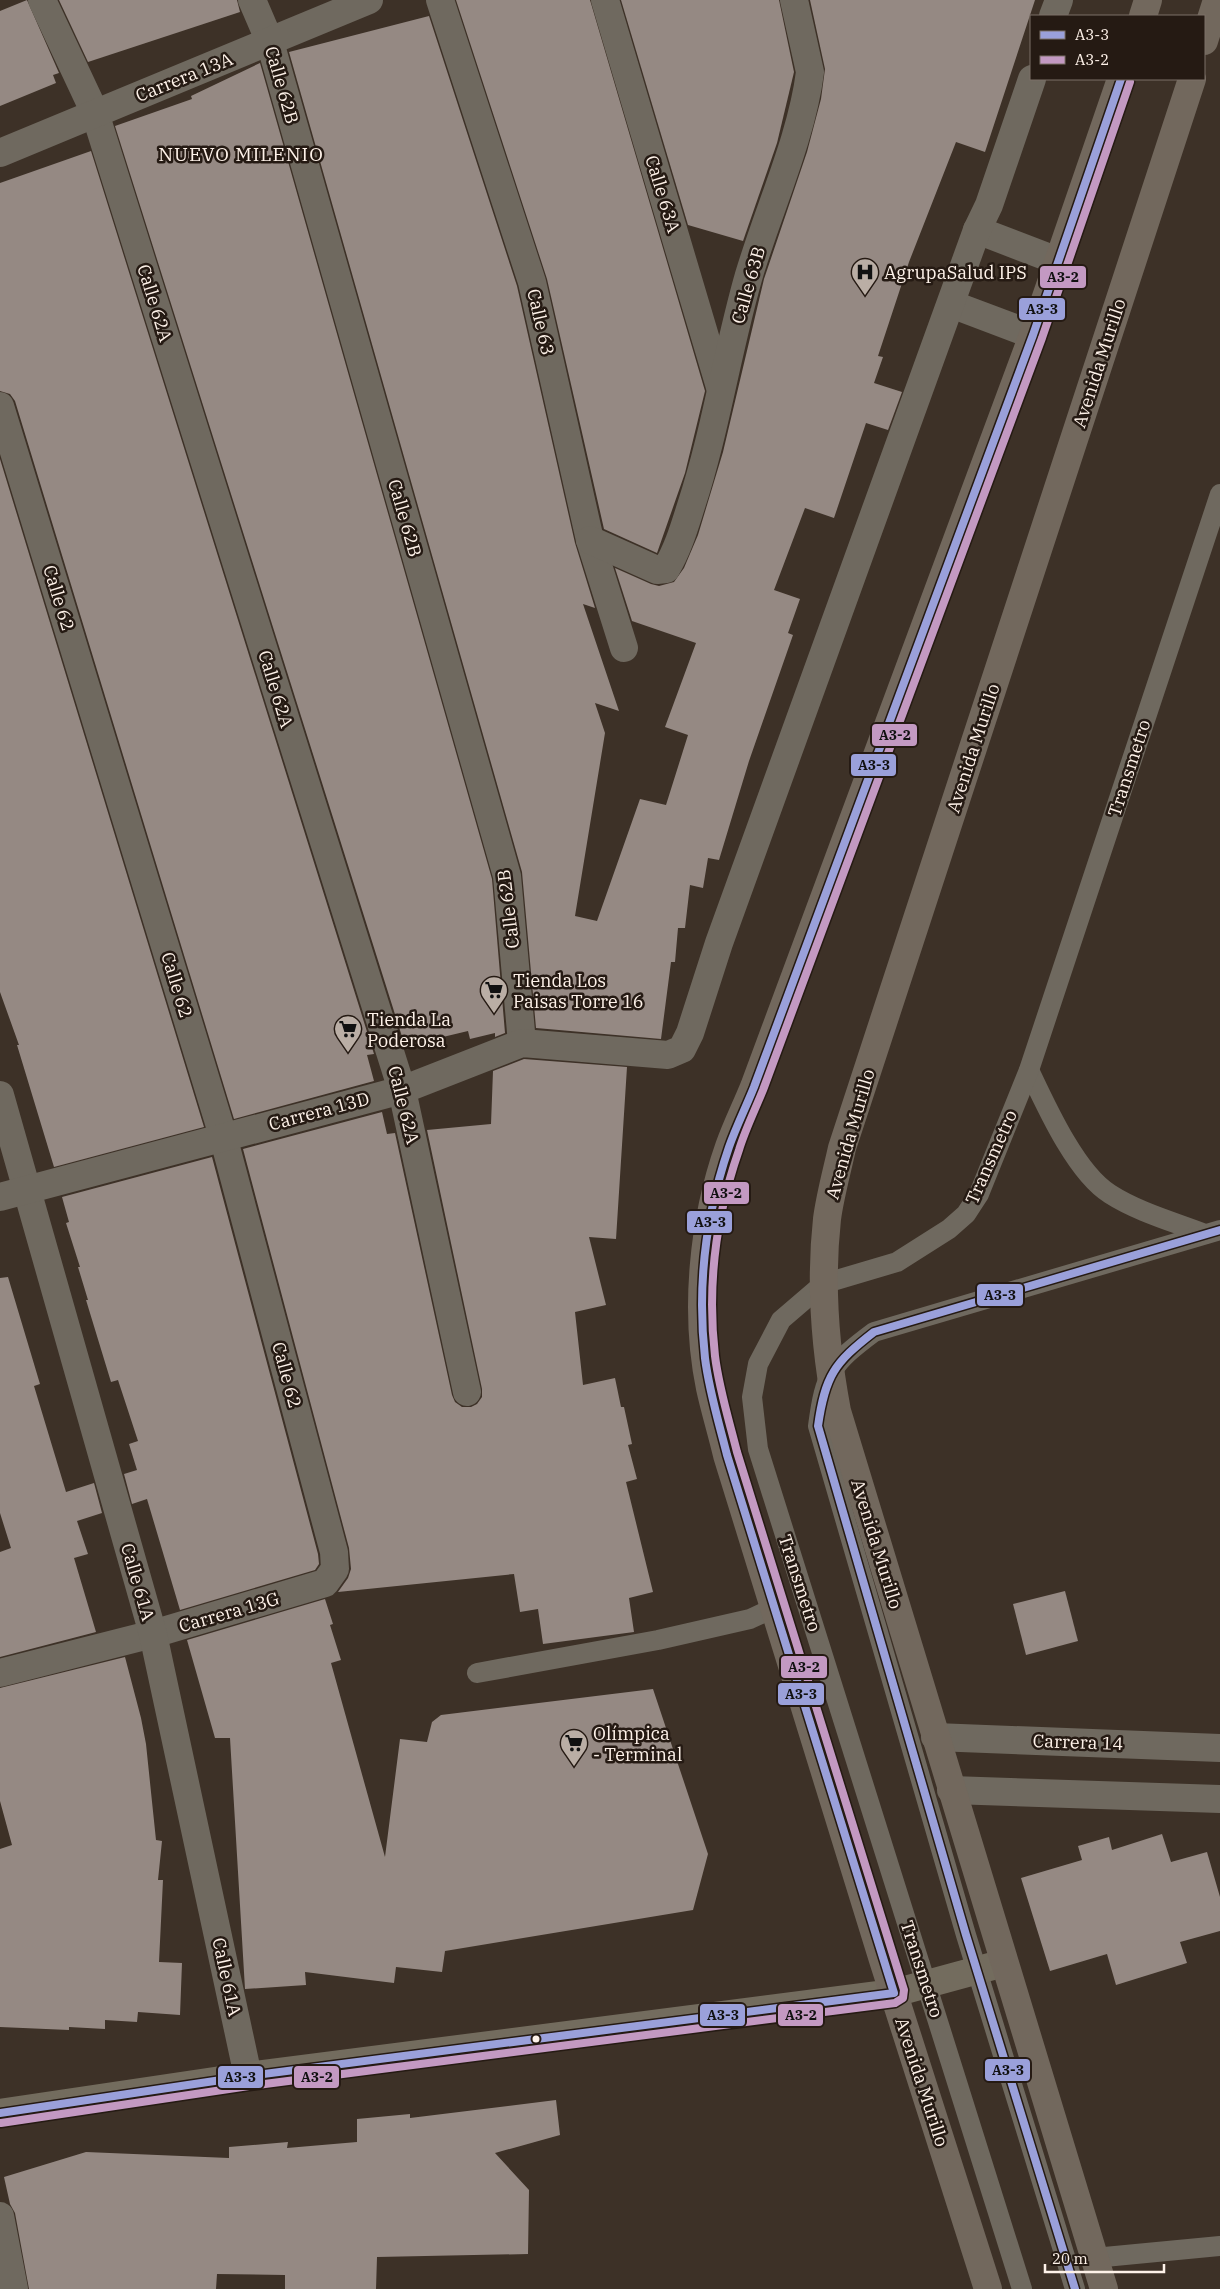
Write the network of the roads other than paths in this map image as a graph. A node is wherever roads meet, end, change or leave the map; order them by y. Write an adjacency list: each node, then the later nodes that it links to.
1 (42, 0): 17 (street, Calle 62A)
2 (252, 0): 13 (street, Calle 62B)
3 (369, 0): 13 (street, Carrera 13A)
4 (440, 0): 26 (street, Calle 63)
5 (605, 0): 23 (street, Calle 63A)
6 (794, 0): 23 (street, Calle 63B)
7 (1059, 0): 10 (street)
8 (1148, 0): 11 (main road)
9 (1217, 0): 12 (main road)
10 (1053, 15)
11 (1142, 15)
12 (1205, 38)
13 (270, 42): 17 (street, Carrera 13A); 28 (street, Calle 62B)
14 (1032, 80): 19 (street)
15 (1121, 80): 20 (main road, Avenida Murillo)
16 (1192, 80): 36 (main road, Avenida Murillo)
17 (95, 113): 18 (street, Carrera 13A); 30 (street, Calle 62A)
18 (0, 153)
19 (977, 230): 20 (street); 21 (street)
20 (1058, 261): 22 (main road, Avenida Murillo)
21 (951, 304): 22 (street); 28 (street, Carrera 13D)
22 (1033, 335): 40 (main road, Avenida Murillo)
23 (721, 389): 26 (street, Calle 63B)
24 (0, 406): 32 (street, Calle 62)
25 (1220, 494): 29 (lane, Transmetro)
26 (590, 540): 27 (street, Calle 63)
27 (624, 648)
28 (522, 1043): 30 (street, Carrera 13D)
29 (1028, 1070): 35 (lane, Transmetro); 36 (lane, Transmetro)
30 (402, 1090): 32 (street, Carrera 13D); 38 (street, Calle 62A)
31 (0, 1095): 33 (street, Calle 61A)
32 (223, 1136): 33 (street, Carrera 13D); 39 (street, Calle 62)
33 (26, 1190): 34 (street, Carrera 13D); 41 (street, Calle 61A)
34 (0, 1197)
35 (1213, 1232): 37 (lane, Transmetro)
36 (823, 1284): 37 (main road, Avenida Murillo); 50 (lane, Transmetro)
37 (830, 1372): 44 (main road, Avenida Murillo); 49 (lane, Transmetro)
38 (467, 1392)
39 (335, 1570): 41 (street, Carrera 13G)
40 (774, 1608): 43 (lane); 51 (main road, Avenida Murillo)
41 (153, 1634): 42 (street, Carrera 13G); 52 (street, Calle 61A)
42 (0, 1673)
43 (478, 1673)
44 (935, 1738): 45 (street, Carrera 14); 46 (main road, Avenida Murillo)
45 (1220, 1748)
46 (951, 1790): 47 (street); 48 (main road, Avenida Murillo)
47 (1220, 1799)
48 (1004, 1963): 49 (main road); 56 (main road, Avenida Murillo)
49 (976, 1970): 50 (main road); 60 (lane, Transmetro)
50 (927, 1983): 51 (main road); 59 (lane, Transmetro)
51 (894, 1993): 52 (main road); 58 (main road, Avenida Murillo)
52 (248, 2076): 53 (main road)
53 (0, 2113)
54 (0, 2216): 57 (street)
55 (1220, 2246): 56 (lane)
56 (1094, 2258): 61 (main road, Avenida Murillo)
57 (14, 2289)
58 (988, 2289)
59 (1022, 2289)
60 (1075, 2289)
61 (1104, 2289)

